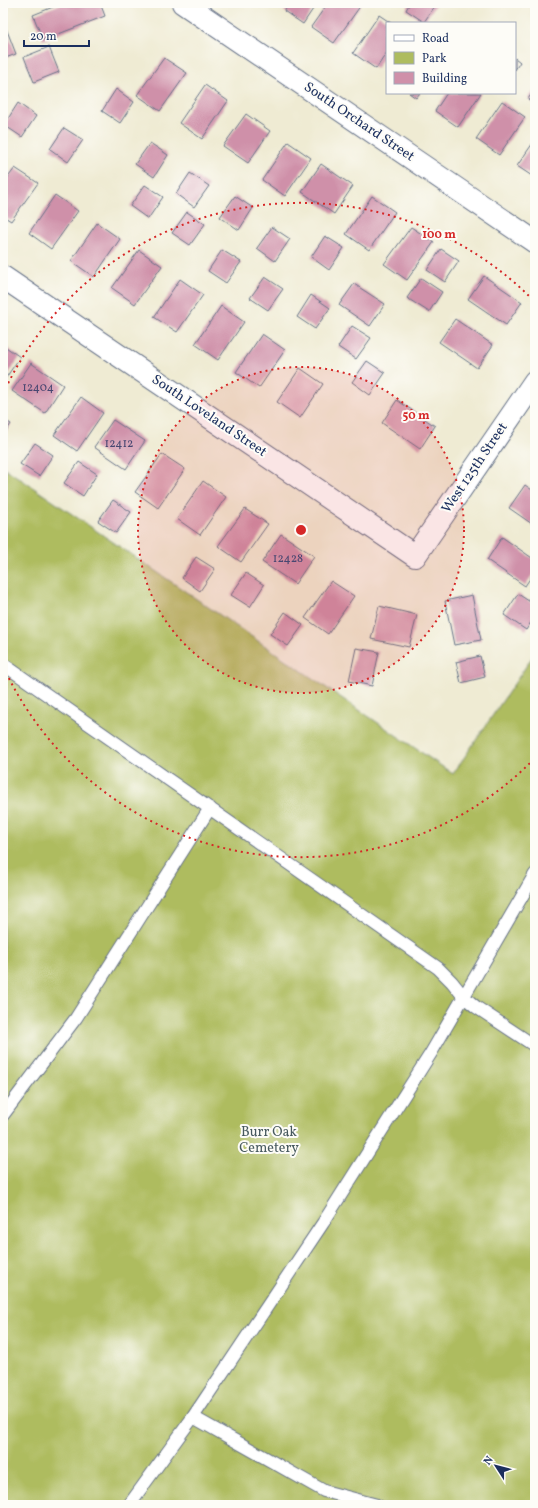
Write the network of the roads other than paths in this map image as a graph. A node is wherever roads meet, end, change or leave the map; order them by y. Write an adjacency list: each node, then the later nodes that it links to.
1 (183, 3): 2 (street, South Orchard Street)
2 (535, 242)
3 (3, 277): 5 (street, South Loveland Street)
4 (535, 381): 5 (street, West 125th Street)
5 (415, 556)
6 (3, 664): 7 (lane)
7 (210, 808): 9 (lane); 11 (lane)
8 (535, 874): 9 (lane)
9 (464, 997): 10 (lane); 12 (lane)
10 (535, 1046)
11 (3, 1115)
12 (194, 1417): 13 (lane); 14 (lane)
13 (129, 1505)
14 (377, 1505)

